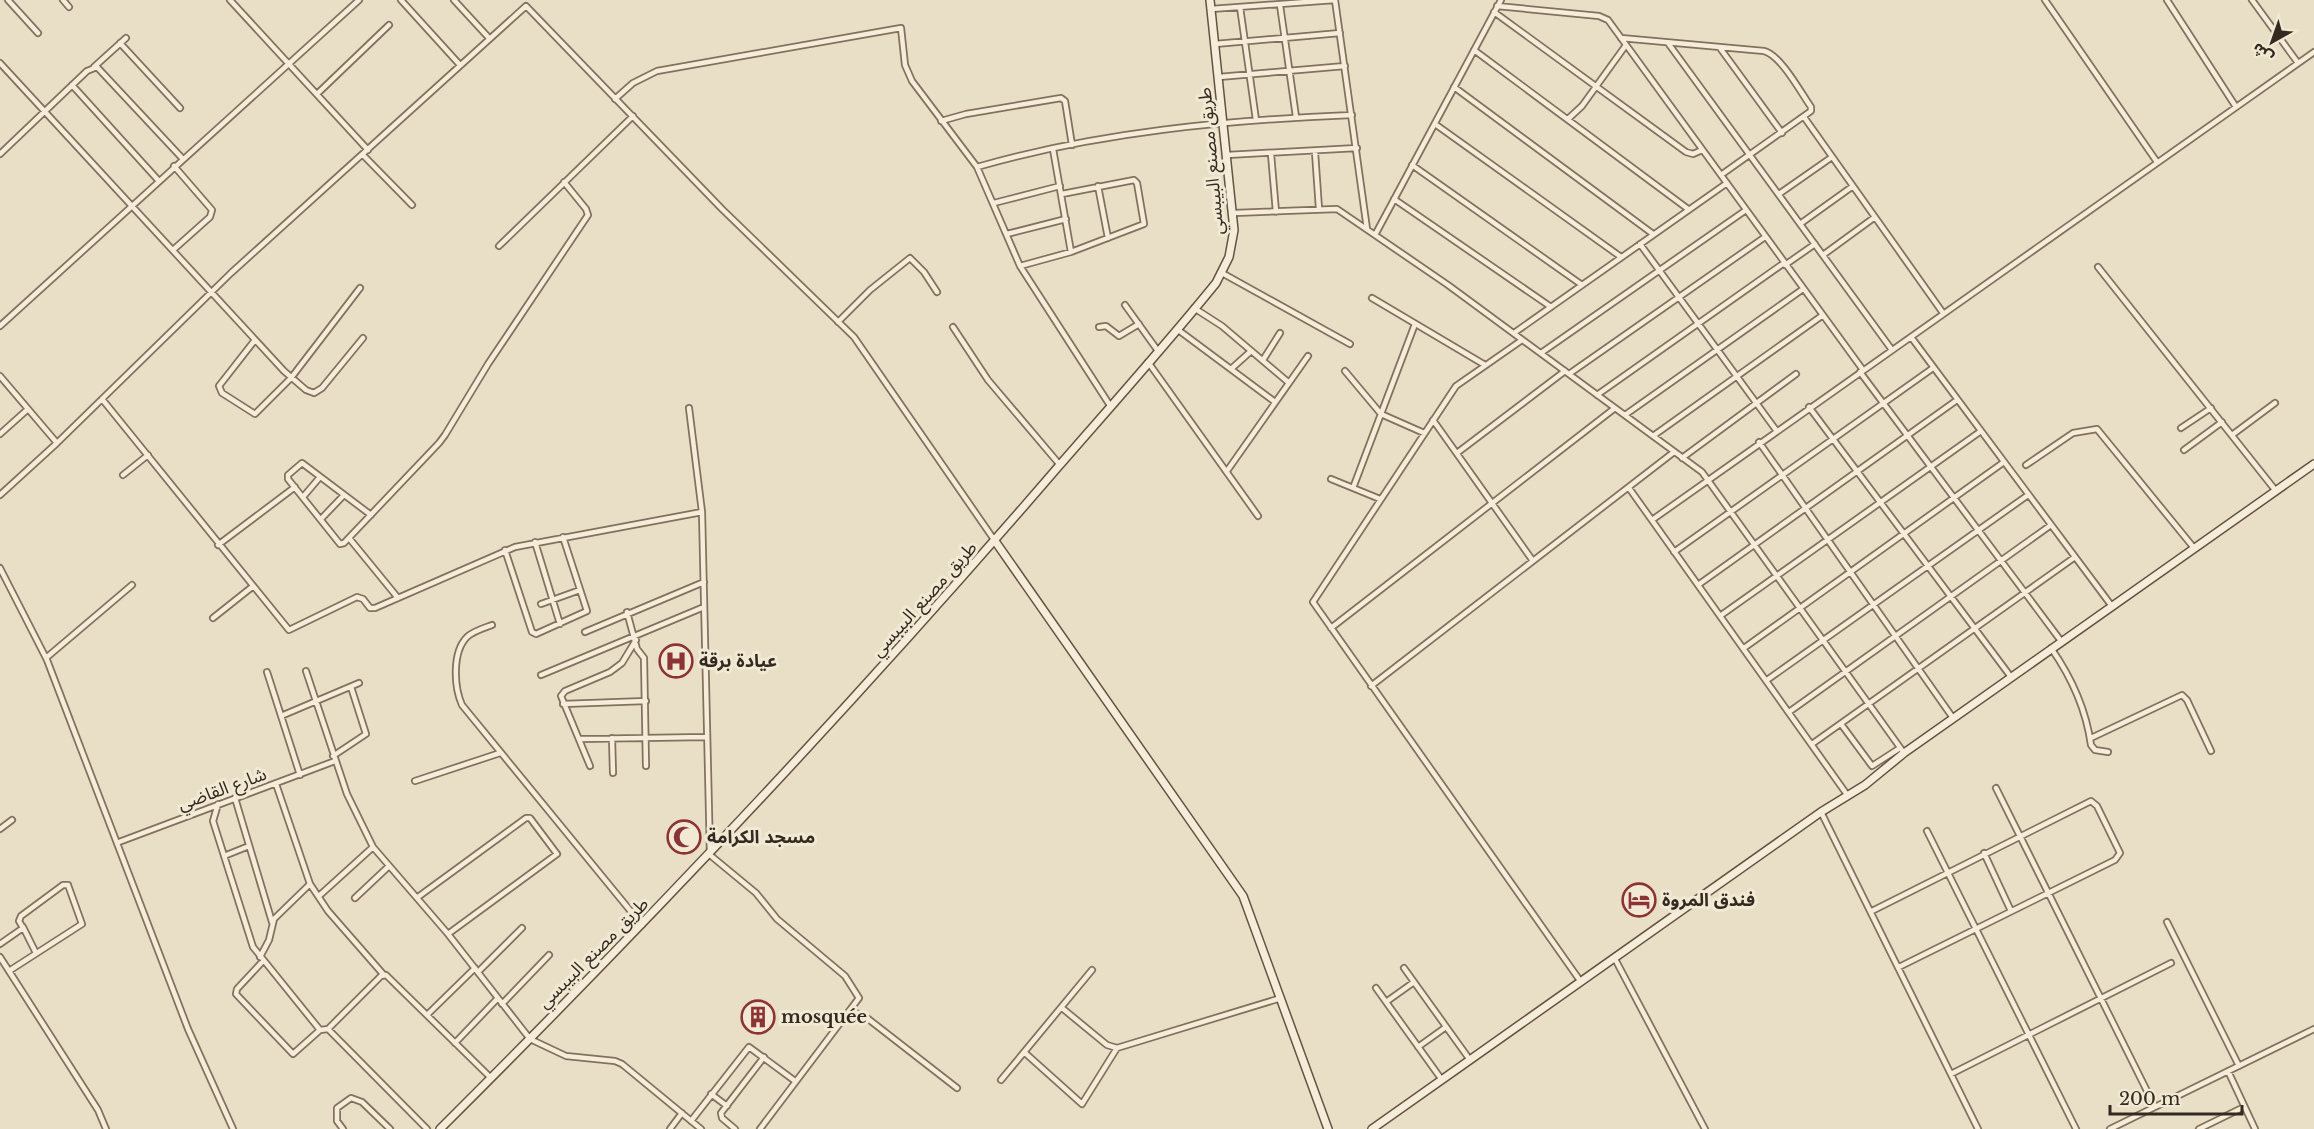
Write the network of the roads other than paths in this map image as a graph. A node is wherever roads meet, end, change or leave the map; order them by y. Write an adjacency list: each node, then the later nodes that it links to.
1 (8, 0): 22 (street)
2 (63, 0): 17 (street)
3 (230, 0): 37 (street)
4 (359, 0): 37 (street)
5 (401, 0): 39 (street)
6 (454, 0): 27 (street)
7 (1210, 0): 19 (street, طريق مصنع البيبسي)
8 (1251, 0): 16 (street)
9 (1335, 0): 14 (street); 23 (street)
10 (1501, 0): 20 (street)
11 (2045, 0): 76 (street)
12 (2167, 0): 50 (street)
13 (2252, 0): 38 (street)
14 (1292, 2): 15 (street)
15 (1280, 5): 16 (street); 25 (street)
16 (1252, 6): 18 (street)
17 (69, 7)
18 (1240, 7): 19 (street); 28 (street)
19 (1211, 9): 31 (street, طريق مصنع البيبسي)
20 (1496, 9): 26 (street); 34 (street); 46 (street)
21 (389, 25): 48 (street)
22 (38, 33)
23 (1340, 33): 25 (street); 40 (street)
24 (126, 38): 29 (street)
25 (1285, 38): 28 (street); 42 (street)
26 (1621, 38): 30 (street); 32 (street)
27 (489, 39): 39 (street); 49 (street)
28 (1246, 40): 31 (street); 43 (street)
29 (120, 43): 41 (street); 51 (street)
30 (1668, 43): 33 (street); 71 (street)
31 (1215, 44): 44 (street, طريق مصنع البيبسي)
32 (1626, 45): 46 (street); 67 (street)
33 (1720, 48): 56 (street); 62 (street)
34 (1474, 50): 47 (street); 57 (street)
35 (2314, 52): 38 (street)
36 (0, 63): 52 (street)
37 (288, 63): 48 (street); 75 (street)
38 (2298, 63): 50 (street)
39 (460, 65): 66 (street)
40 (1345, 66): 42 (street); 53 (street)
41 (92, 68): 45 (street); 75 (street)
42 (1289, 70): 43 (street); 55 (street)
43 (1250, 74): 44 (street); 58 (street)
44 (1219, 77): 60 (street, طريق مصنع البيبسي)
45 (72, 85): 52 (street); 81 (street)
46 (1596, 86): 57 (street); 67 (street)
47 (1454, 87): 61 (street); 103 (street)
48 (316, 94): 66 (street)
49 (615, 99): 54 (street); 59 (street)
50 (2236, 107): 76 (street)
51 (180, 108)
52 (45, 112): 69 (street); 91 (street)
53 (1353, 115): 55 (street); 64 (street)
54 (633, 116): 82 (street); 131 (street)
55 (1296, 117): 58 (street)
56 (1804, 117): 62 (street); 74 (street)
57 (1568, 119): 94 (street)
58 (1256, 120): 60 (street)
59 (941, 121): 63 (street); 79 (street)
60 (1224, 123): 63 (street); 73 (street, طريق مصنع البيبسي)
61 (1435, 124): 77 (street); 113 (street)
62 (1782, 133): 71 (street)
63 (1072, 146): 65 (street)
64 (1358, 148): 68 (street); 101 (street)
65 (1053, 149): 79 (street); 84 (street)
66 (368, 150): 72 (street)
67 (1702, 150): 80 (street)
68 (1315, 152): 70 (street); 93 (street)
69 (0, 154)
70 (1271, 154): 73 (street); 96 (street)
71 (1751, 154): 80 (street); 88 (street)
72 (363, 155): 92 (street); 122 (street)
73 (1227, 155): 97 (street, طريق مصنع البيبسي)
74 (1832, 157): 86 (street); 88 (street)
75 (182, 158): 78 (street)
76 (2157, 162): 129 (street)
77 (1413, 165): 89 (street); 119 (street)
78 (174, 166): 81 (street); 110 (street)
79 (977, 167): 90 (street)
80 (1721, 176): 83 (street)
81 (158, 180): 91 (street)
82 (564, 183): 109 (street); 225 (street)
83 (1727, 183): 94 (street); 95 (street)
84 (1060, 186): 87 (street); 90 (street)
85 (1098, 186): 87 (street); 106 (street); 106 (street)
86 (1853, 186): 98 (street); 100 (street)
87 (1062, 194): 99 (street)
88 (1779, 194): 100 (street)
89 (1394, 199): 104 (street); 127 (street)
90 (994, 204): 102 (street)
91 (131, 205): 110 (street); 135 (street)
92 (412, 205)
93 (1319, 209): 96 (street); 101 (street)
94 (1688, 209): 103 (street)
95 (1746, 210): 105 (street); 117 (street)
96 (1276, 212): 97 (street)
97 (1234, 213): 118 (street, طريق مصنع البيبسي)
98 (1875, 217): 112 (street); 129 (street)
99 (1066, 219): 102 (street); 111 (street)
100 (1800, 224): 108 (street)
101 (1367, 229): 104 (street)
102 (1007, 234): 115 (street)
103 (1653, 234): 107 (street)
104 (1376, 235): 140 (street)
105 (1765, 237): 114 (street); 124 (street)
106 (1108, 238): 111 (street)
107 (1640, 244): 113 (street); 117 (street)
108 (1815, 244): 112 (street); 114 (street)
109 (499, 246)
110 (173, 250): 122 (street)
111 (1071, 252): 115 (street)
112 (1823, 255): 147 (street)
113 (1621, 257): 119 (street)
114 (1785, 264): 121 (street); 132 (street)
115 (1020, 266): 172 (street)
116 (2098, 267): 176 (street)
117 (1660, 270): 124 (street); 150 (street)
118 (1222, 273): 128 (street, طريق مصنع البيبسي); 145 (street)
119 (1582, 285): 127 (street)
120 (360, 288): 163 (street)
121 (1803, 289): 130 (street); 146 (street)
122 (212, 291): 143 (street); 166 (street)
123 (937, 292): 131 (street)
124 (1680, 297): 132 (street); 159 (street)
125 (1372, 298): 134 (street)
126 (1125, 305): 133 (street)
127 (1551, 307): 140 (street)
128 (1194, 308): 138 (street, طريق مصنع البيبسي); 149 (street)
129 (1943, 313): 142 (street)
130 (1823, 315): 158 (street); 162 (street)
131 (838, 322): 235 (street)
132 (1699, 323): 146 (street); 165 (street)
133 (1139, 324): 137 (street); 148 (street)
134 (1415, 324): 154 (street); 178 (street)
135 (0, 326)
136 (953, 327): 200 (street)
137 (1099, 327)
138 (1177, 329): 148 (street, طريق مصنع البيبسي); 156 (street)
139 (1280, 333): 152 (street)
140 (1514, 333): 144 (street)
141 (363, 338): 163 (street)
142 (1911, 338): 147 (street); 155 (street)
143 (255, 340): 163 (street); 163 (street)
144 (1522, 340): 150 (street); 154 (street)
145 (1350, 344)
146 (1718, 350): 162 (street); 179 (street)
147 (1892, 350): 158 (street)
148 (1158, 351): 153 (street, طريق مصنع البيبسي)
149 (1250, 352): 152 (street); 156 (street)
150 (1541, 353): 159 (street)
151 (1308, 356): 164 (street)
152 (1263, 360): 164 (street)
153 (1148, 362): 172 (street, طريق مصنع البيبسي); 203 (street)
154 (1485, 365): 180 (street)
155 (1933, 368): 167 (street); 171 (street)
156 (1231, 369): 168 (street)
157 (1345, 371): 178 (street)
158 (1861, 371): 171 (street); 173 (street)
159 (1567, 372): 165 (street); 195 (street)
160 (1796, 374): 169 (street)
161 (0, 376): 177 (street)
162 (1737, 376): 169 (street); 189 (street)
163 (291, 378)
164 (1288, 382): 168 (street)
165 (1598, 395): 175 (street)
166 (102, 399): 192 (street); 196 (street)
167 (1957, 400): 184 (street); 187 (street)
168 (1275, 402): 203 (street)
169 (1756, 403): 183 (street); 197 (street)
170 (2275, 403): 188 (street)
171 (1883, 404): 187 (street); 190 (street)
172 (1111, 407): 200 (street, طريق مصنع البيبسي)
173 (1809, 407): 183 (street); 190 (street)
174 (689, 408): 224 (street)
175 (1615, 408): 179 (street); 221 (street)
176 (2211, 408): 181 (street); 182 (street)
177 (28, 409): 186 (street); 192 (street)
178 (1381, 414): 185 (street); 211 (street)
179 (1625, 415): 189 (street)
180 (1433, 420): 185 (street); 195 (street)
181 (2222, 422): 188 (street); 193 (street)
182 (2181, 428)
183 (1776, 430): 191 (street)
184 (1981, 431): 198 (street); 202 (street)
185 (1424, 433): 219 (street)
186 (0, 434)
187 (1907, 435): 202 (street); 204 (street)
188 (2232, 435): 213 (street)
189 (1653, 436): 194 (street)
190 (1833, 440): 204 (street); 206 (street)
191 (1759, 442): 206 (street); 209 (street)
192 (57, 443): 214 (street)
193 (2184, 450)
194 (1674, 452): 197 (street); 212 (street)
195 (1457, 453): 221 (street)
196 (147, 455): 205 (street); 237 (street)
197 (1682, 458): 209 (street)
198 (2004, 462): 216 (street); 218 (street)
199 (2314, 464): 213 (street)
200 (1060, 465): 235 (street, طريق مصنع البيبسي)
201 (2026, 465): 239 (street)
202 (1930, 467): 218 (street); 220 (street)
203 (1227, 471): 226 (street)
204 (1857, 471): 220 (street); 222 (street)
205 (123, 475)
206 (1782, 476): 222 (street); 223 (street)
207 (320, 477): 210 (street); 215 (street); 217 (street)
208 (1331, 479): 211 (street)
209 (1709, 479): 223 (street); 228 (street)
210 (295, 487): 217 (street); 237 (street)
211 (1353, 488): 219 (street)
212 (1629, 488): 228 (street); 243 (street)
213 (2276, 490): 239 (street)
214 (0, 495)
215 (344, 495): 225 (street); 227 (street)
216 (2028, 495): 229 (street); 230 (street)
217 (303, 497): 227 (street)
218 (1954, 498): 230 (street); 231 (street)
219 (1380, 499): 268 (street)
220 (1880, 502): 231 (street); 234 (street)
221 (1492, 504): 243 (street); 268 (street)
222 (1805, 508): 234 (street); 238 (street)
223 (1732, 511): 238 (street); 241 (street)
224 (702, 512): 232 (street); 249 (street)
225 (371, 515): 233 (street)
226 (1258, 516)
227 (321, 519): 233 (street)
228 (1652, 520): 241 (street)
229 (2051, 525): 242 (street); 244 (street)
230 (1978, 531): 244 (street); 245 (street)
231 (1904, 534): 245 (street); 247 (street)
232 (563, 537): 236 (street); 253 (street)
233 (349, 538): 256 (street)
234 (1827, 540): 247 (street); 248 (street)
235 (995, 541): 326 (street, طريق مصنع البيبسي); 361 (street)
236 (535, 542): 240 (street); 257 (street)
237 (218, 544): 252 (street)
238 (1755, 544): 248 (street); 251 (street)
239 (2194, 548): 260 (street)
240 (505, 550): 256 (street); 266 (street)
241 (1674, 552): 251 (street)
242 (2075, 557): 254 (street); 260 (street)
243 (1533, 561): 286 (street)
244 (2001, 561): 254 (street); 255 (street)
245 (1928, 566): 255 (street); 259 (street)
246 (0, 568): 277 (street)
247 (1850, 571): 259 (street); 261 (street)
248 (1777, 575): 261 (street); 264 (street)
249 (704, 582): 262 (street); 263 (street)
250 (132, 585): 277 (street)
251 (1698, 585): 264 (street)
252 (252, 586): 256 (street); 265 (street)
253 (580, 590): 257 (street); 266 (street)
254 (2025, 594): 269 (street); 274 (street)
255 (1951, 597): 269 (street); 271 (street)
256 (398, 598)
257 (552, 600): 258 (street); 266 (street)
258 (541, 604)
259 (1874, 604): 271 (street); 273 (street)
260 (2111, 605): 274 (street)
261 (1800, 607): 273 (street); 275 (street)
262 (704, 608): 272 (street); 297 (street)
263 (627, 612): 270 (street); 272 (street)
264 (1720, 616): 275 (street)
265 (213, 618)
266 (560, 624)
267 (492, 625): 305 (street)
268 (1330, 628): 286 (street)
269 (1975, 628): 278 (street); 283 (street)
270 (585, 632)
271 (1896, 635): 278 (street); 281 (street)
272 (635, 638): 282 (street); 289 (street); 290 (street)
273 (1823, 640): 281 (street); 284 (street)
274 (2061, 641): 276 (street)
275 (1744, 648): 284 (street)
276 (2051, 648): 283 (street); 299 (street)
277 (46, 658): 322 (street)
278 (1919, 668): 291 (street); 294 (street)
279 (306, 671): 288 (street)
280 (267, 672): 293 (street)
281 (1846, 672): 291 (street); 292 (street)
282 (540, 675)
283 (2012, 676): 294 (street)
284 (1767, 680): 292 (street)
285 (360, 683): 287 (street)
286 (1371, 686): 358 (street)
287 (351, 687): 288 (street); 306 (street, شارع القاضي)
288 (316, 700): 293 (street); 306 (street)
289 (646, 701): 290 (street); 296 (street)
290 (563, 704): 300 (street)
291 (1869, 704): 295 (street); 302 (street)
292 (1789, 712): 301 (street)
293 (282, 716): 310 (street)
294 (1953, 718): 302 (street)
295 (1841, 724): 301 (street); 302 (street)
296 (646, 737): 297 (street); 298 (street); 308 (street)
297 (706, 737): 326 (street)
298 (612, 738): 300 (street); 309 (street)
299 (2091, 738): 303 (street); 304 (street)
300 (579, 739): 307 (street)
301 (1812, 744): 314 (street)
302 (1902, 751): 314 (street)
303 (2211, 751)
304 (2108, 752)
305 (500, 753): 311 (street); 340 (street)
306 (334, 759): 310 (street, شارع القاضي); 324 (street)
307 (590, 766)
308 (646, 766)
309 (613, 773)
310 (300, 775): 312 (street, شارع القاضي)
311 (415, 781)
312 (276, 784): 315 (street, شارع القاضي); 330 (street)
313 (1996, 788): 321 (street)
314 (1848, 796): 317 (street)
315 (235, 798): 316 (street, شارع القاضي); 323 (street)
316 (218, 804): 322 (street, شارع القاضي); 327 (street)
317 (1821, 812): 336 (street); 348 (street)
318 (12, 820): 319 (street)
319 (0, 829)
320 (1927, 831): 329 (street)
321 (2020, 835): 325 (street); 332 (street); 332 (street)
322 (119, 842): 396 (street)
323 (249, 846): 327 (street); 338 (street)
324 (373, 847): 328 (street); 333 (street)
325 (1984, 853): 329 (street); 337 (street)
326 (710, 855): 340 (street, طريق مصنع البيبسي); 366 (street)
327 (224, 856): 349 (street)
328 (389, 866): 334 (street); 335 (street)
329 (1947, 872): 336 (street); 342 (street)
330 (310, 884): 333 (street); 338 (street)
331 (68, 885): 344 (street); 345 (street); 345 (street)
332 (2048, 892): 337 (street); 362 (street)
333 (319, 896): 356 (street)
334 (355, 897)
335 (418, 897): 343 (street); 343 (street)
336 (1872, 911): 351 (street)
337 (2011, 911): 342 (street)
338 (273, 922): 349 (street)
339 (2167, 922): 380 (street)
340 (642, 925): 373 (street, طريق مصنع البيبسي)
341 (522, 928): 353 (street)
342 (1976, 928): 351 (street); 372 (street)
343 (448, 934): 353 (street)
344 (0, 944)
345 (36, 953): 355 (street)
346 (549, 955): 364 (street)
347 (0, 957): 355 (street)
348 (1615, 958): 358 (street); 407 (street)
349 (262, 959): 371 (street); 371 (street)
350 (2171, 963): 362 (street)
351 (1899, 967): 382 (street)
352 (1404, 968): 357 (street)
353 (476, 970): 360 (street); 367 (street)
354 (1092, 970): 365 (street)
355 (9, 971): 395 (street)
356 (383, 974): 367 (street); 369 (street)
357 (1414, 982): 363 (street); 368 (street)
358 (1581, 982): 379 (street)
359 (1376, 988): 363 (street)
360 (498, 998): 364 (street); 374 (street)
361 (1281, 998): 376 (street); 405 (street)
362 (2102, 998): 372 (street); 390 (street)
363 (1386, 1002): 375 (street)
364 (502, 1004): 373 (street)
365 (1062, 1008): 376 (street); 377 (street)
366 (850, 1010): 386 (street); 387 (street)
367 (427, 1015): 374 (street)
368 (1446, 1027): 375 (street); 379 (street)
369 (328, 1029): 371 (street); 399 (street)
370 (2314, 1029): 380 (street)
371 (320, 1030)
372 (2028, 1034): 382 (street); 409 (street)
373 (530, 1039): 383 (street, طريق مصنع البيبسي); 392 (street)
374 (455, 1043): 383 (street)
375 (1418, 1047): 385 (street)
376 (1117, 1048): 377 (street)
377 (1024, 1052): 384 (street)
378 (764, 1057): 386 (street); 388 (street); 389 (street)
379 (1470, 1060): 385 (street)
380 (2239, 1066): 381 (street)
381 (2228, 1071): 390 (street); 391 (street)
382 (1951, 1074): 408 (street)
383 (491, 1078): 400 (street, طريق مصنع البيبسي)
384 (1001, 1080)
385 (1442, 1080): 406 (street)
386 (795, 1081): 404 (street)
387 (957, 1088)
388 (711, 1094): 389 (street); 393 (street)
389 (727, 1106): 403 (street)
390 (2155, 1107): 394 (street)
391 (2244, 1107): 411 (street); 412 (street)
392 (682, 1113): 393 (street); 401 (street)
393 (691, 1120): 402 (street)
394 (2116, 1128): 410 (street)
395 (106, 1129)
396 (233, 1129)
397 (344, 1129): 398 (street)
398 (390, 1129)
399 (427, 1129)
400 (440, 1129)
401 (670, 1129)
402 (702, 1129)
403 (735, 1129)
404 (760, 1129)
405 (1328, 1129)
406 (1372, 1129)
407 (1705, 1129)
408 (1978, 1129)
409 (2076, 1129)
410 (2110, 1129)
411 (2199, 1129)
412 (2255, 1129)

